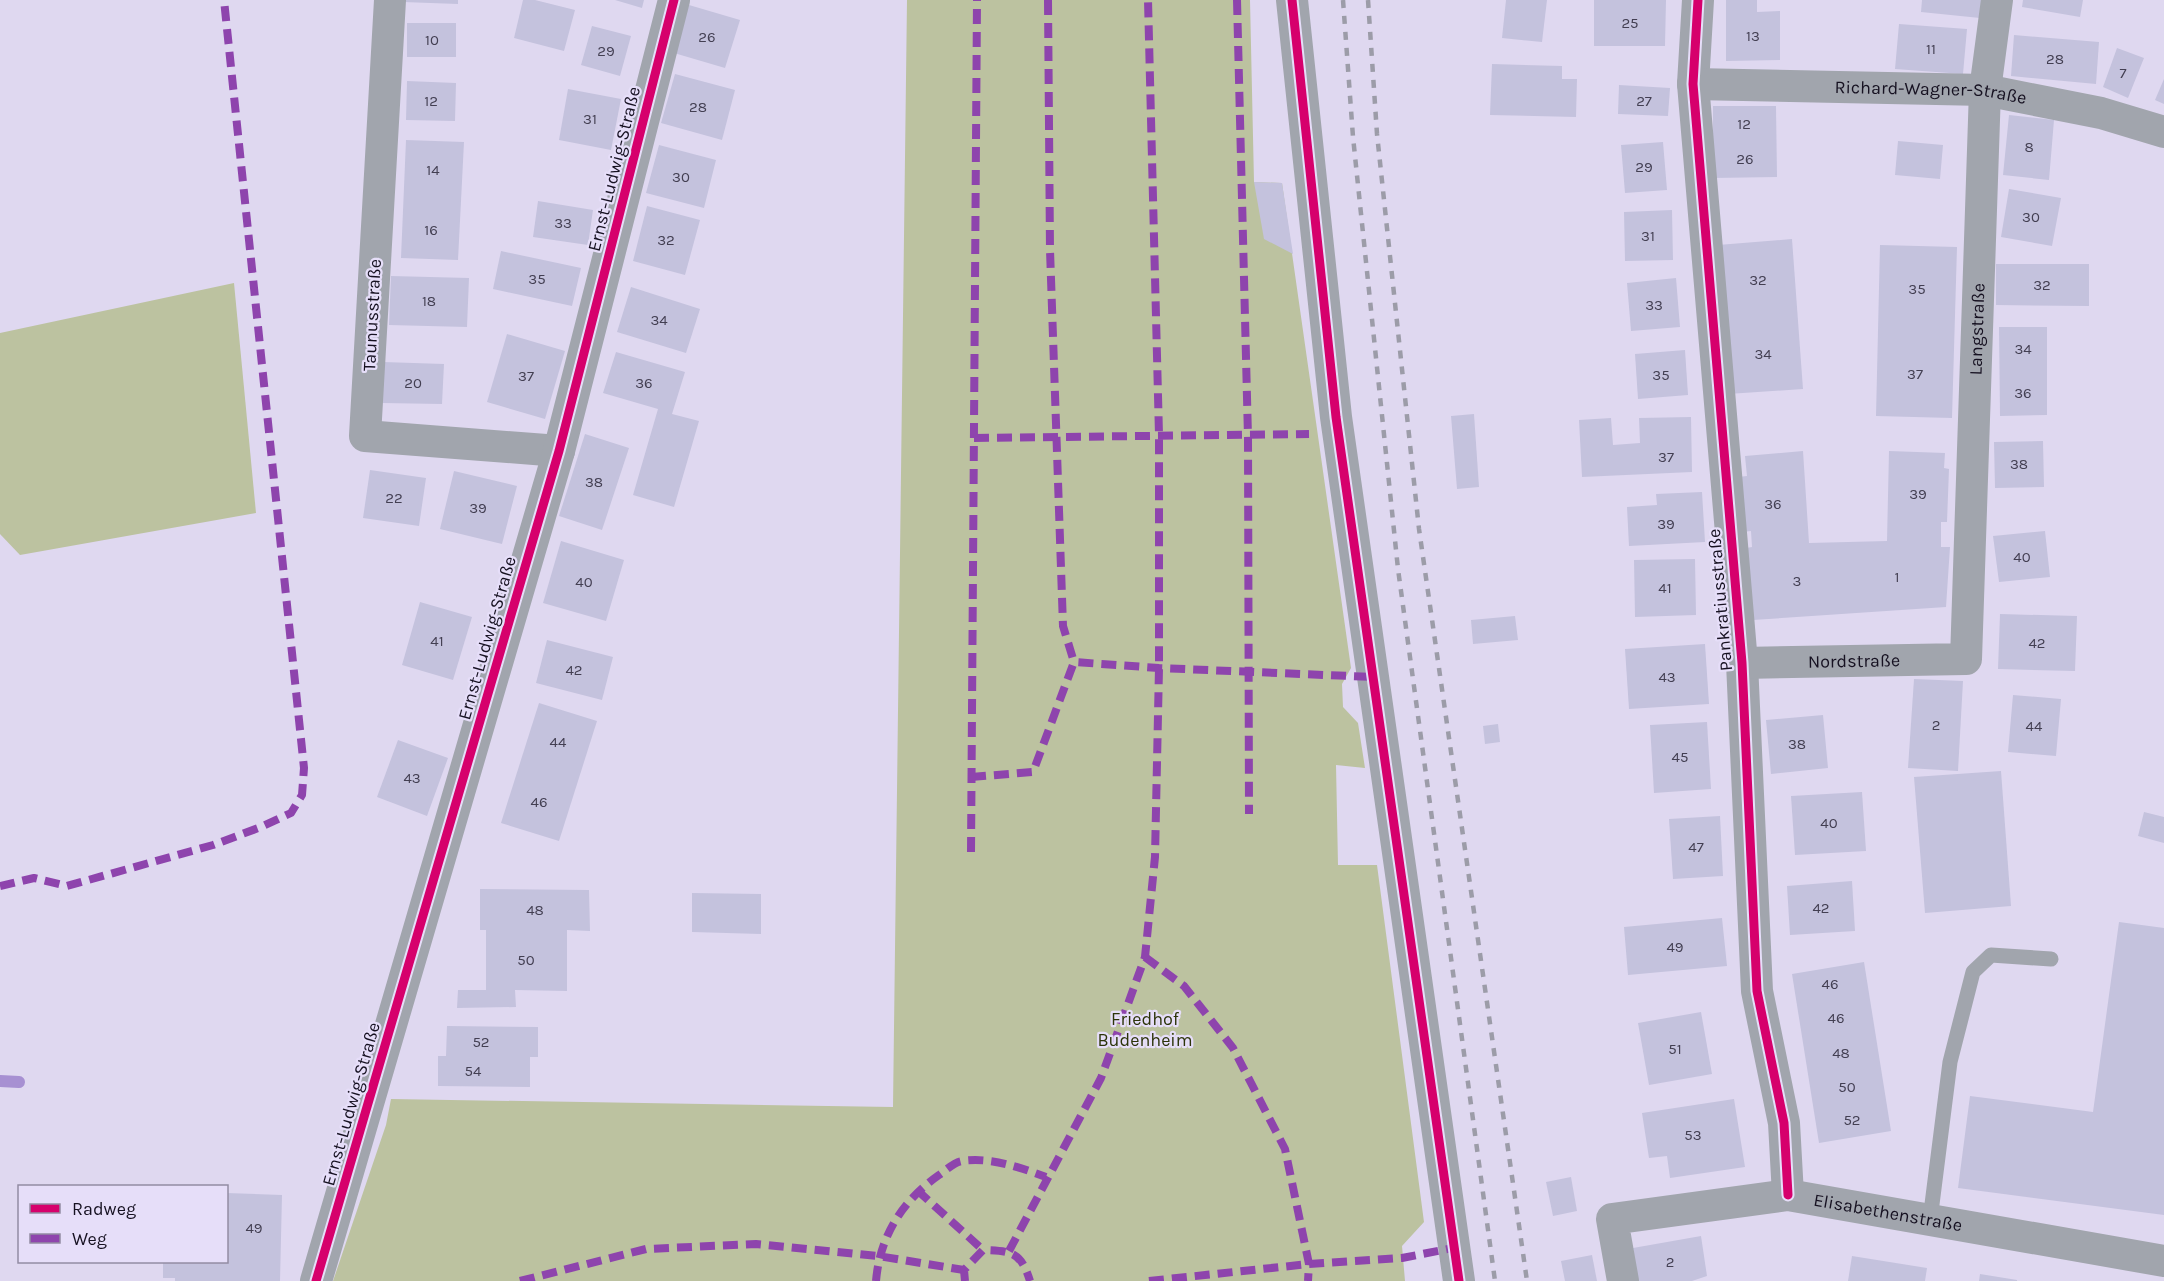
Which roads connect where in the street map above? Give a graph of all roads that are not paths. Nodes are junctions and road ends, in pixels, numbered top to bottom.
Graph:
1 (390, 0) edge
2 (674, 0) edge
3 (1292, 0) edge
4 (1698, 0) edge
5 (1997, 0) edge
6 (1693, 84) junction
7 (1985, 90) junction
8 (2164, 132) edge
9 (559, 451) junction
10 (1966, 659) joint
11 (1742, 663) junction
12 (2051, 959) dead end
13 (1788, 1195) junction
14 (1930, 1220) junction
15 (2164, 1261) edge
16 (316, 1281) edge
17 (1460, 1281) edge
18 (1623, 1281) edge

1 - 9 street, Taunusstraße
2 - 9 street, Ernst-Ludwig-Straße
3 - 17 street
4 - 6 street, Pankratiusstraße
5 - 7 street, Langstraße
6 - 7 street, Richard-Wagner-Straße
6 - 11 street, Pankratiusstraße
7 - 8 street, Richard-Wagner-Straße
7 - 10 street, Langstraße
9 - 16 street, Ernst-Ludwig-Straße
10 - 11 street, Nordstraße
11 - 13 street, Pankratiusstraße
12 - 14 lane
13 - 14 street, Elisabethenstraße
13 - 18 street, Elisabethenstraße
14 - 15 street, Elisabethenstraße

